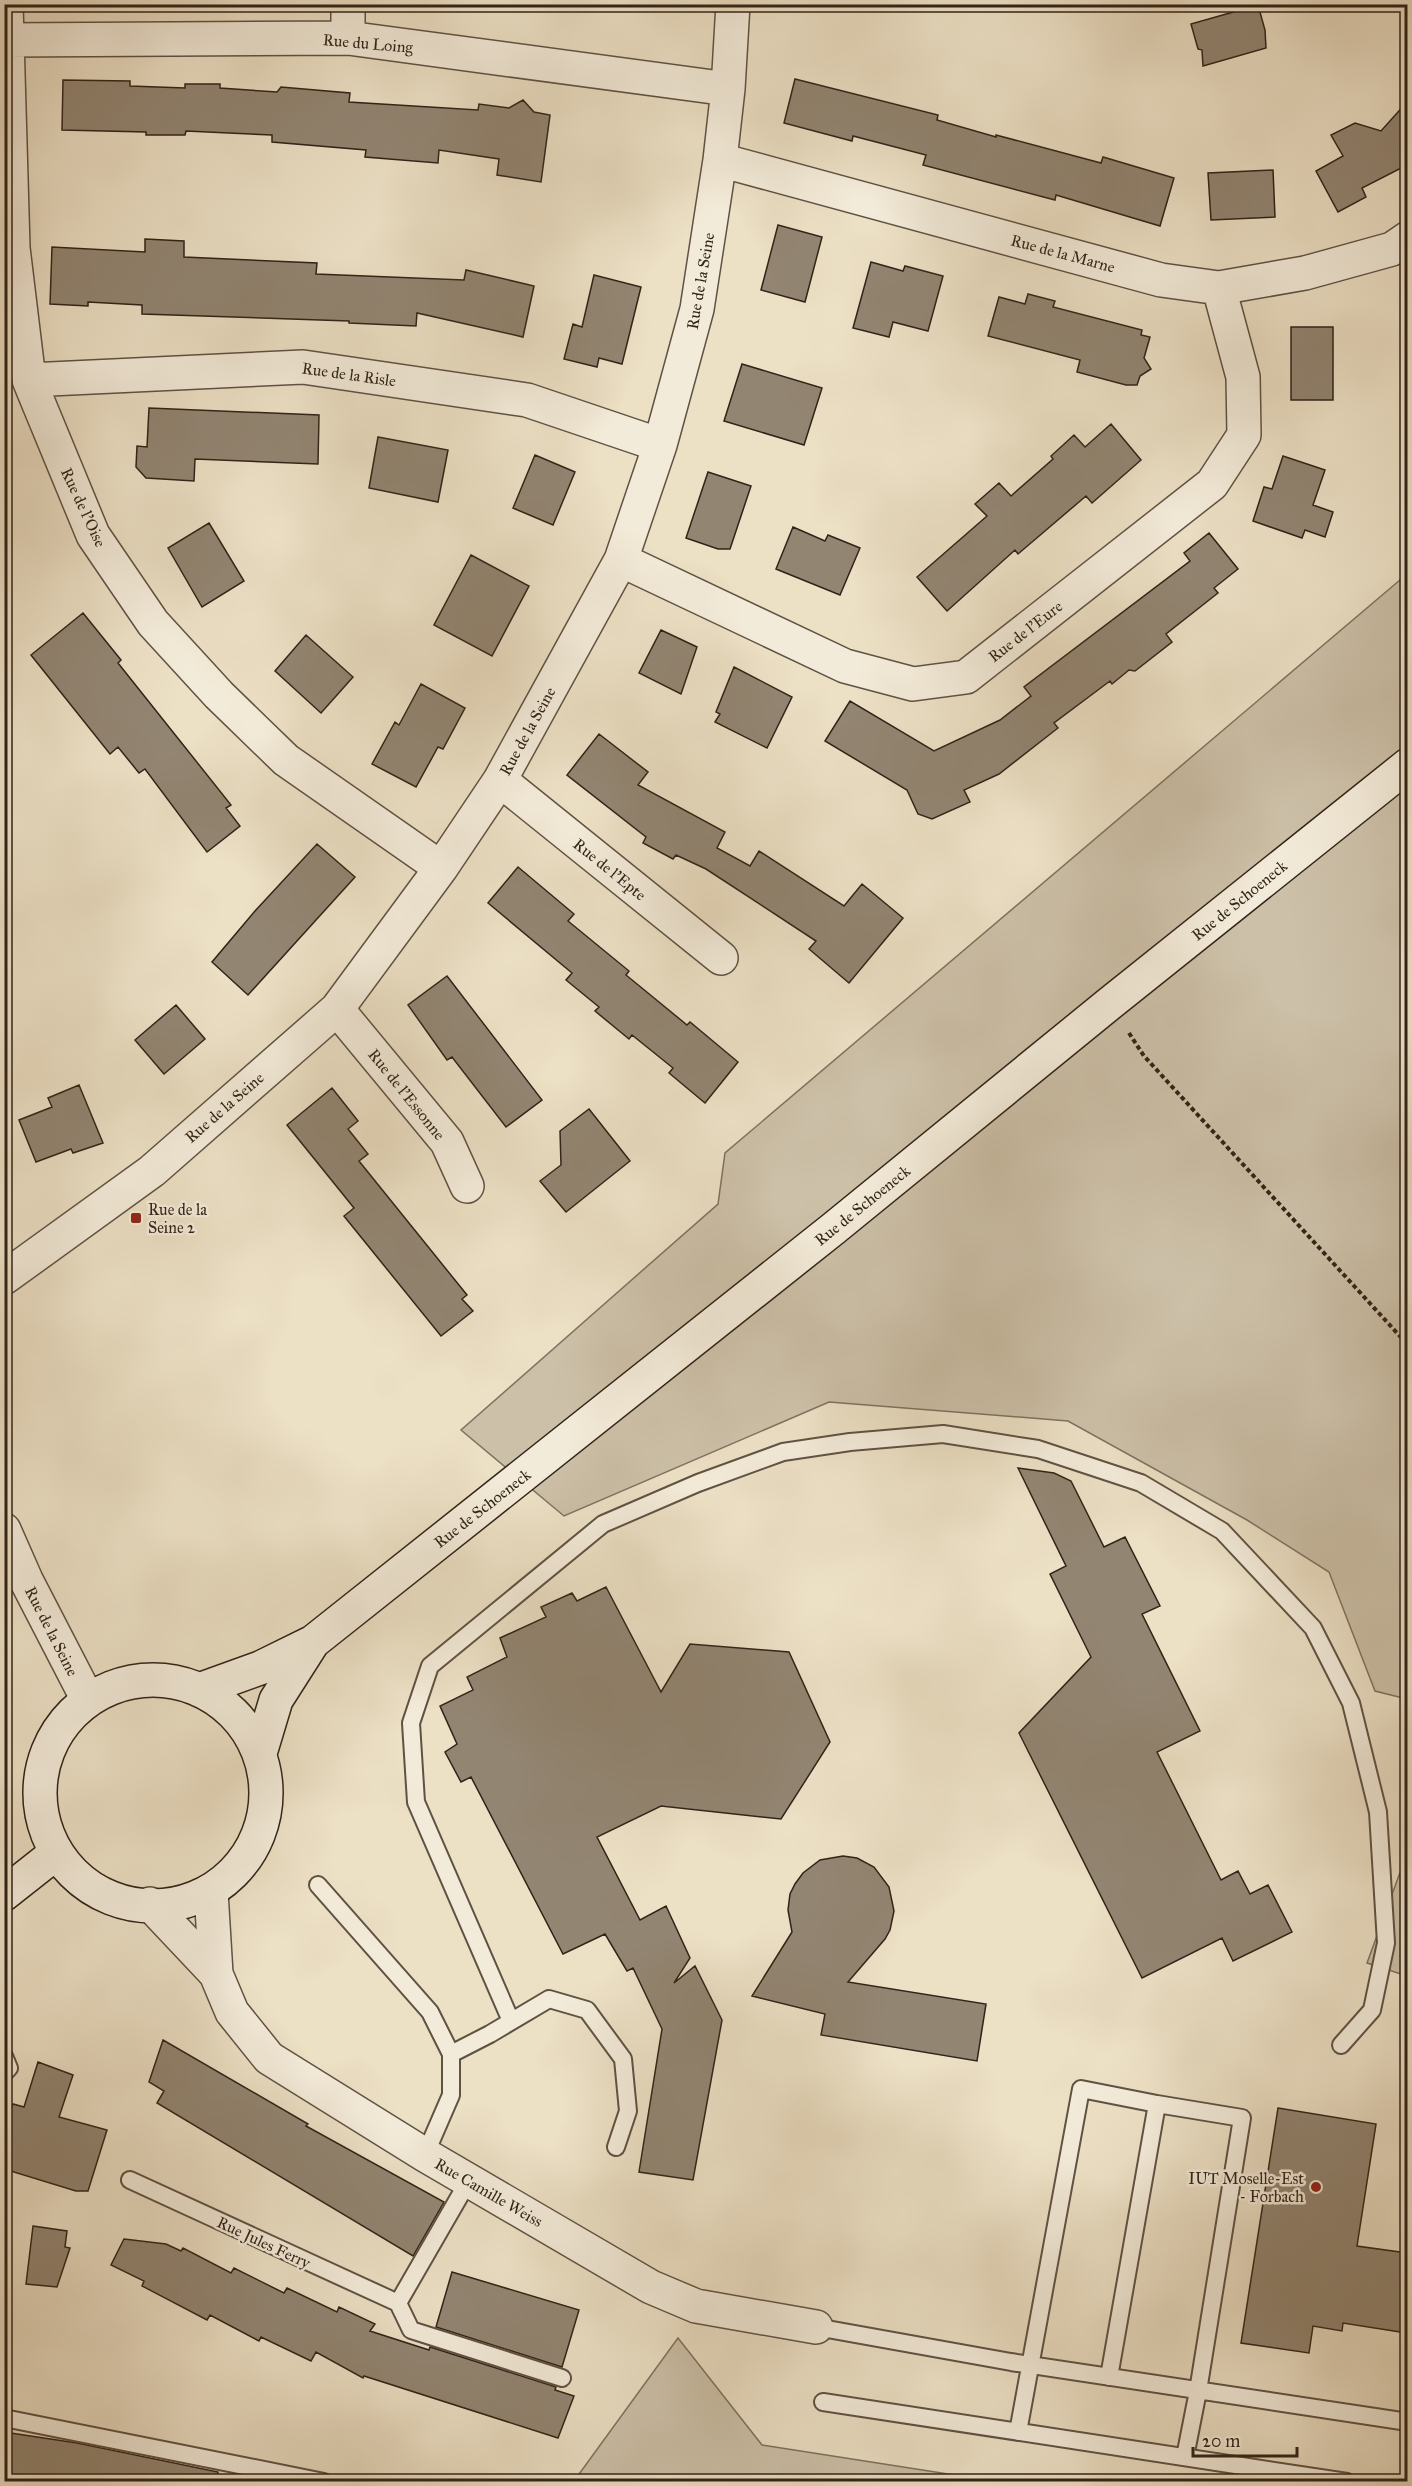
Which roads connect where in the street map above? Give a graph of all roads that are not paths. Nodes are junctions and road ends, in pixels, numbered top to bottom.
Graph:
1 (6, 4) edge
2 (348, 4) edge
3 (733, 4) edge
4 (348, 38) junction
5 (5, 40) edge
6 (728, 89) junction
7 (720, 160) junction
8 (1407, 238) edge
9 (1219, 288) junction
10 (29, 380) junction
11 (660, 446) junction
12 (621, 560) junction
13 (1407, 765) edge
14 (500, 780) junction
15 (441, 868) junction
16 (721, 958) dead end
17 (336, 1009) junction
18 (467, 1186) dead end
19 (4, 1278) edge
20 (4, 1530) edge
21 (313, 1642) junction
22 (199, 1690) junction
23 (87, 1698) junction
24 (261, 1750) junction
25 (56, 1853) junction
26 (318, 1885) dead end
27 (211, 1892) junction
28 (4, 1893) edge
29 (150, 1904) junction
30 (216, 1974) junction
31 (512, 2021) junction
32 (1341, 2045) dead end
33 (451, 2054) junction
34 (4, 2056) edge
35 (4, 2073) edge
36 (1157, 2104) junction
37 (616, 2147) dead end
38 (425, 2155) junction
39 (130, 2180) dead end
40 (469, 2180) junction
41 (398, 2303) junction
42 (816, 2327) joint
43 (1030, 2365) junction
44 (1109, 2377) junction
45 (561, 2378) dead end
46 (1198, 2391) junction
47 (823, 2402) dead end
48 (4, 2418) edge
49 (1407, 2422) edge
50 (1018, 2432) junction
51 (1185, 2457) junction
52 (324, 2481) edge
53 (1347, 2481) edge

1 - 5 street, Rue de l'Oise
2 - 4 street
3 - 6 street, Rue de la Seine
4 - 5 street, Rue du Loing
4 - 6 street, Rue du Loing
5 - 10 street, Rue de l'Oise
6 - 7 street, Rue de la Seine
7 - 9 street, Rue de la Marne
7 - 11 street, Rue de la Seine
8 - 9 street, Rue de la Marne
9 - 12 street, Rue de l'Eure
10 - 11 street, Rue de la Risle
10 - 15 street, Rue de l'Oise
11 - 12 street, Rue de la Seine
12 - 14 street, Rue de la Seine
13 - 21 street, Rue de Schoeneck
14 - 15 street, Rue de la Seine
14 - 16 street, Rue de l'Epte
15 - 17 street, Rue de la Seine
17 - 18 street, Rue de l'Essonne
17 - 19 street, Rue de la Seine
20 - 23 street, Rue de la Seine
21 - 22 street, Rue de Schoeneck
21 - 24 street, Rue de Schoeneck
22 - 23 street
22 - 24 street
23 - 25 street
24 - 27 street
25 - 28 street
25 - 29 street
26 - 33 lane
27 - 29 street
27 - 30 street, Rue Camille Weiss
29 - 30 street, Rue Camille Weiss
30 - 38 street, Rue Camille Weiss
31 - 32 lane
31 - 33 lane
31 - 37 lane
33 - 38 lane
34 - 35 lane
36 - 43 lane
36 - 44 lane
36 - 46 lane
38 - 40 street, Rue Camille Weiss
39 - 41 lane, Rue Jules Ferry
40 - 41 lane
40 - 42 street, Rue Camille Weiss
41 - 45 lane
42 - 43 lane
43 - 44 lane
43 - 50 lane
44 - 46 lane
46 - 49 lane
46 - 51 lane
47 - 50 lane
48 - 52 lane
50 - 51 lane
51 - 53 lane

